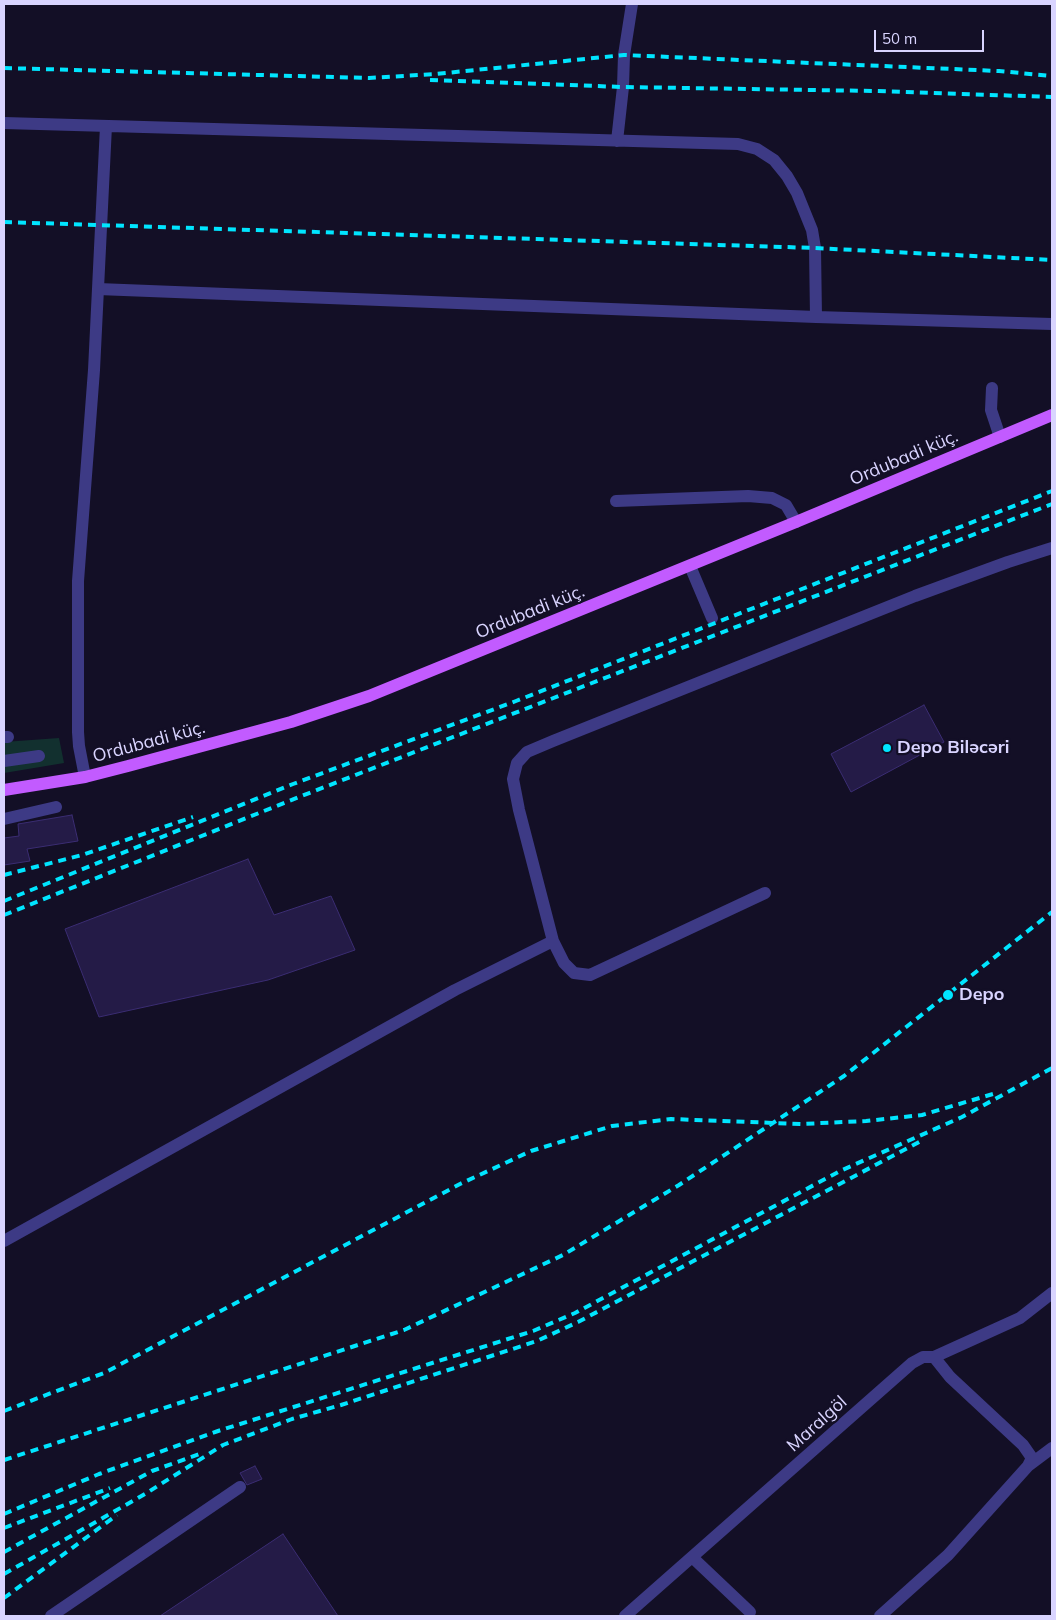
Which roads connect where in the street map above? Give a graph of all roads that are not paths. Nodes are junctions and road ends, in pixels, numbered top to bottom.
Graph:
1 (632, 4) edge
2 (4, 123) edge
3 (106, 126) junction
4 (616, 141) junction
5 (98, 290) junction
6 (816, 317) junction
7 (1052, 324) edge
8 (992, 388) dead end
9 (1052, 415) edge
10 (1000, 437) junction
11 (616, 501) dead end
12 (796, 522) junction
13 (1052, 548) edge
14 (690, 566) junction
15 (712, 618) dead end
16 (39, 756) dead end
17 (4, 760) edge
18 (85, 777) junction
19 (4, 790) edge
20 (56, 807) dead end
21 (4, 819) edge
22 (765, 893) dead end
23 (553, 941) junction
24 (4, 1240) edge
25 (1052, 1293) edge
26 (934, 1357) junction
27 (1052, 1448) edge
28 (1028, 1466) junction
29 (240, 1487) dead end
30 (693, 1558) junction
31 (750, 1612) dead end
32 (51, 1616) edge
33 (625, 1616) edge
34 (880, 1616) edge

1 - 4 street
2 - 3 street
3 - 4 street
3 - 5 street
4 - 6 street
5 - 6 street
5 - 18 street
6 - 7 street
8 - 10 street
9 - 10 main road, Ordubadi küç.
10 - 12 main road, Ordubadi küç.
11 - 12 street
12 - 14 main road, Ordubadi küç.
13 - 23 street
14 - 15 street
14 - 18 main road, Ordubadi küç.
16 - 17 street
18 - 19 main road, Ordubadi küç.
20 - 21 street
22 - 23 street
23 - 24 street
25 - 26 street, Maralgöl
26 - 28 street
26 - 30 street, Maralgöl
27 - 28 street
28 - 34 street
29 - 32 street
30 - 31 street
30 - 33 street, Maralgöl

